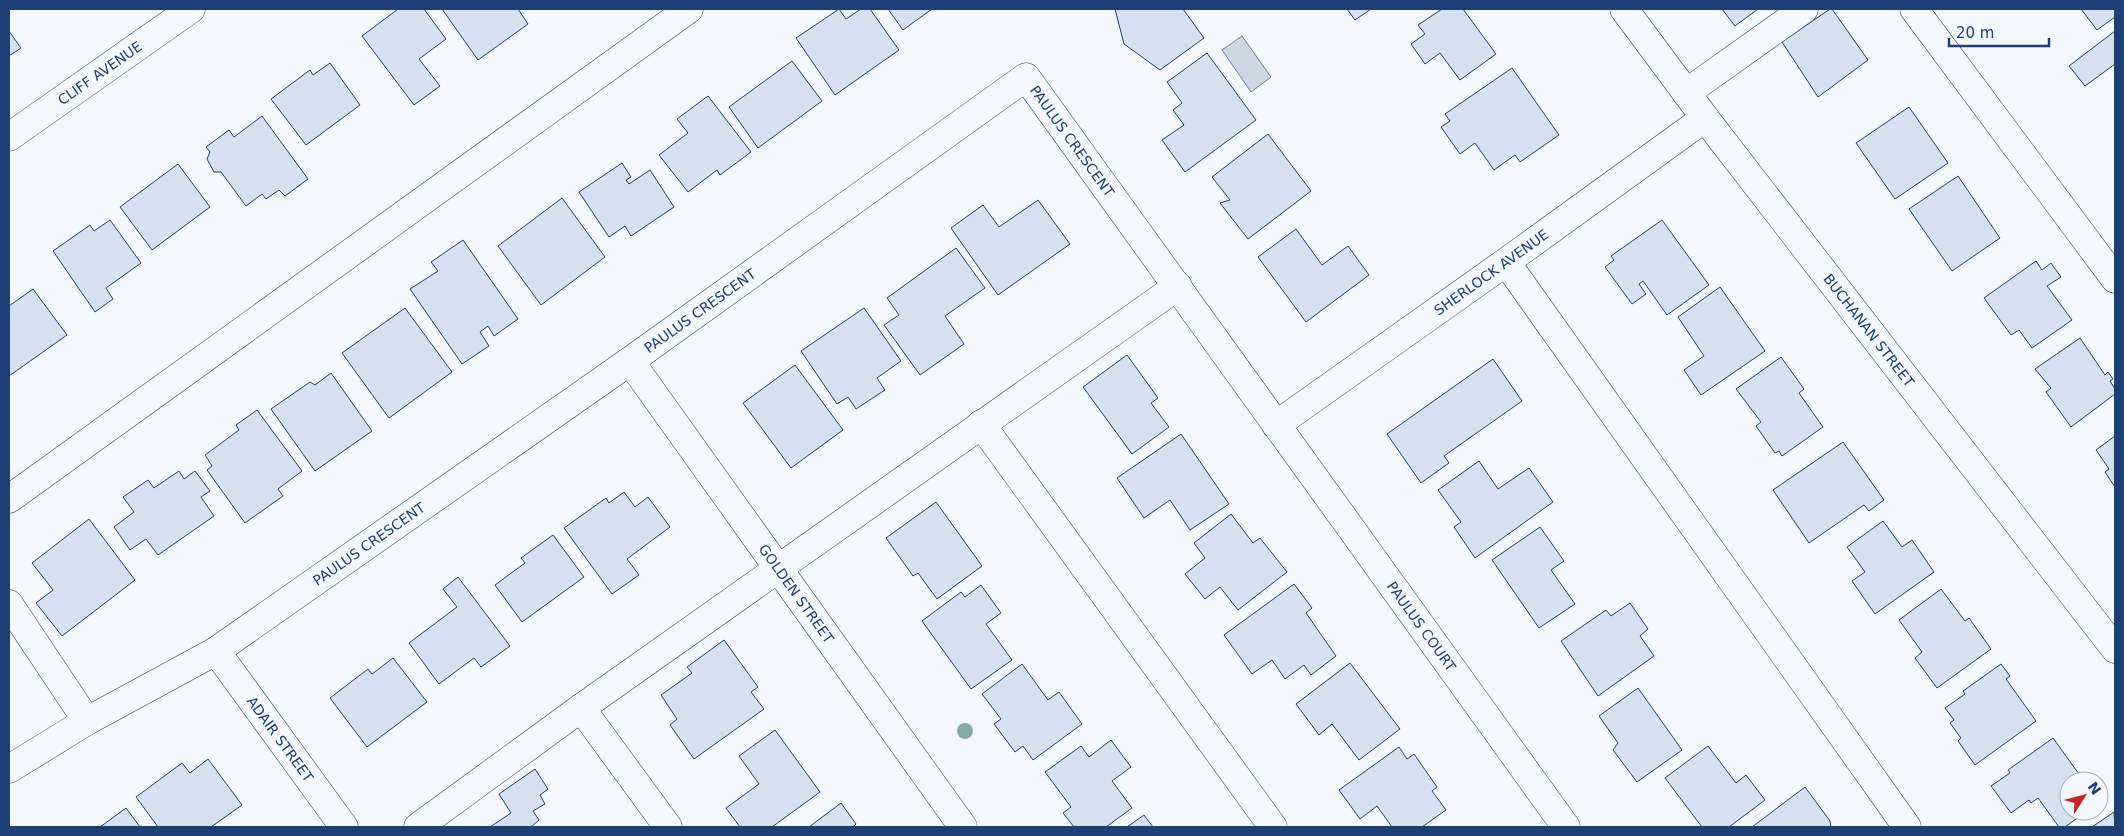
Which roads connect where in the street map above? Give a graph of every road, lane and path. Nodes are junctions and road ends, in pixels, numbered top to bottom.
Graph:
1 (191, 9) edge
2 (689, 9) edge
3 (1624, 9) edge
4 (1804, 9) edge
5 (1914, 9) edge
6 (1686, 93) junction
7 (1705, 118) junction
8 (9, 137) edge
9 (1506, 262) junction
10 (2115, 279) edge
11 (1178, 286) junction
12 (630, 361) junction
13 (981, 424) junction
14 (1276, 425) junction
15 (9, 499) edge
16 (778, 569) junction
17 (9, 604) edge
18 (2115, 649) edge
19 (216, 651) junction
20 (581, 708) junction
21 (87, 721) junction
22 (9, 768) edge
23 (343, 827) edge
24 (418, 827) edge
25 (668, 827) edge
26 (963, 827) edge
27 (1273, 827) edge
28 (1566, 827) edge
29 (1907, 827) edge

1 - 8 street, CLIFF AVENUE
2 - 15 street
3 - 6 street, BUCHANAN STREET
4 - 6 street
5 - 10 street
6 - 7 street, BUCHANAN STREET
7 - 9 street, SHERLOCK AVENUE
7 - 18 street, BUCHANAN STREET
9 - 14 street, SHERLOCK AVENUE
9 - 29 street
11 - 12 street, PAULUS CRESCENT
11 - 13 street
11 - 14 street, PAULUS CRESCENT
12 - 16 street, GOLDEN STREET
12 - 19 street, PAULUS CRESCENT
13 - 16 street
13 - 27 street
14 - 28 street, PAULUS COURT
16 - 20 street
16 - 26 street, GOLDEN STREET
17 - 21 street
19 - 21 street, PAULUS CRESCENT
19 - 23 street, ADAIR STREET
20 - 24 street
20 - 25 street
21 - 22 street, PAULUS CRESCENT

